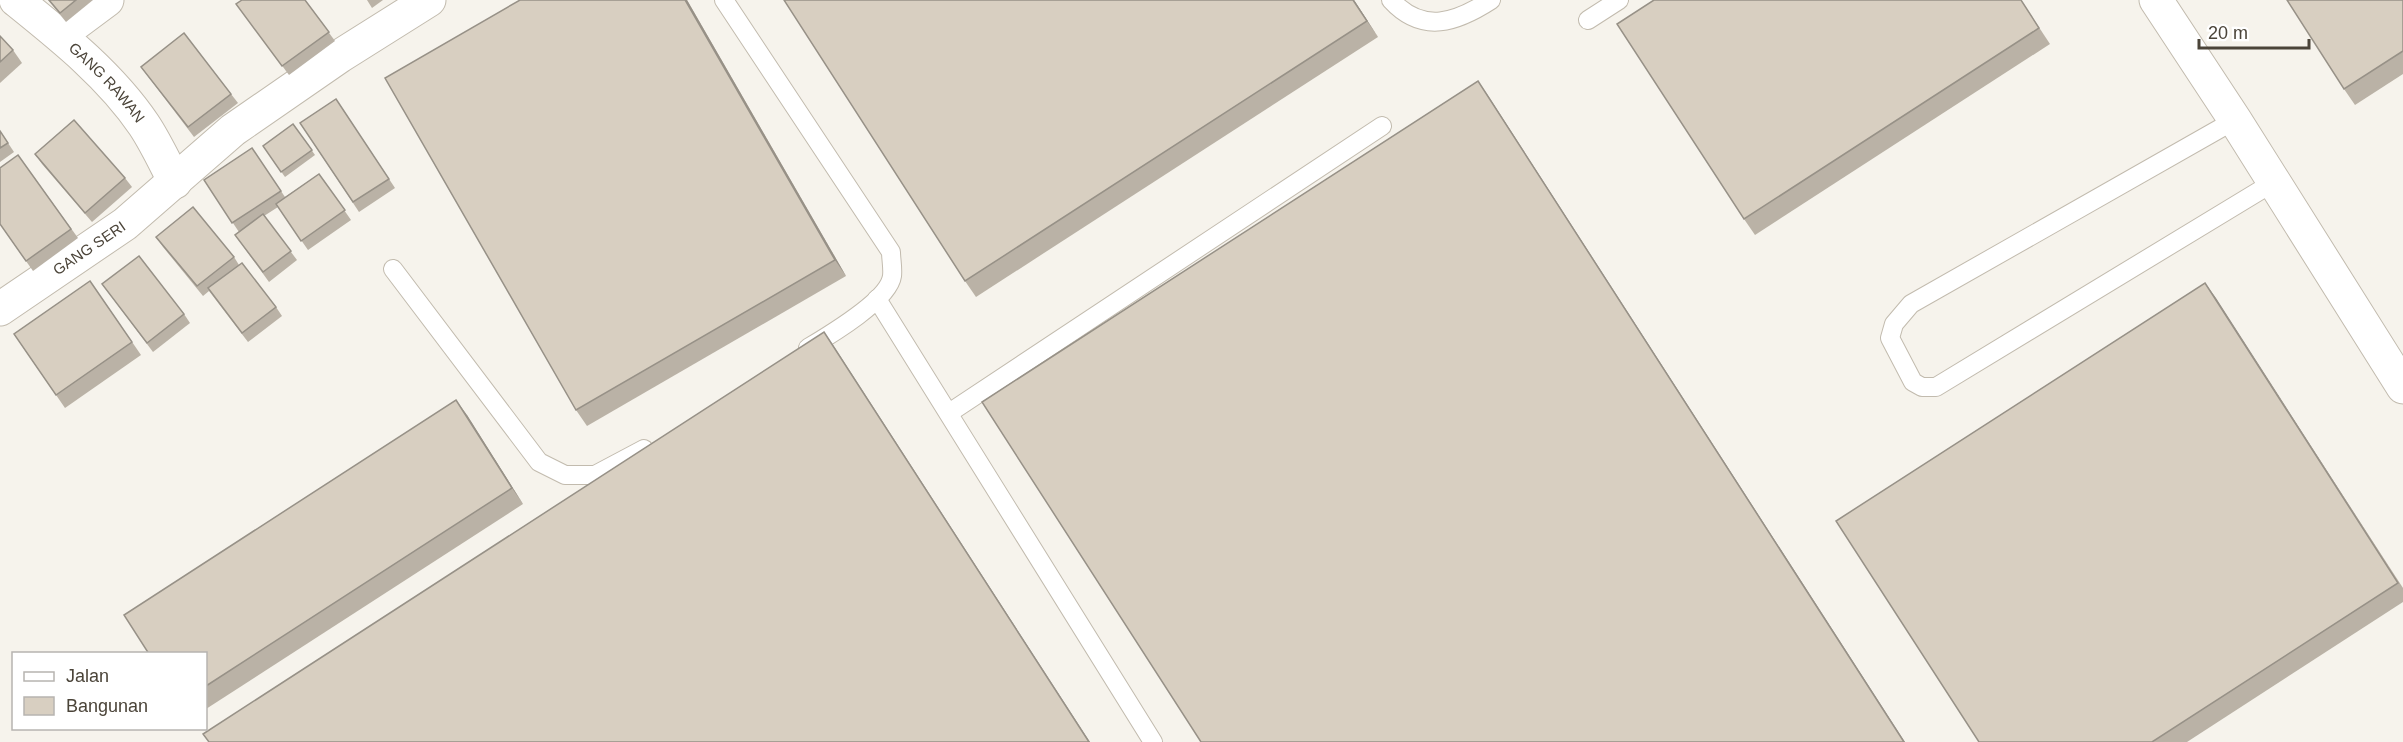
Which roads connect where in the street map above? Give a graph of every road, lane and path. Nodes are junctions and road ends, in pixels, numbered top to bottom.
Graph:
1 (16, 0) edge
2 (107, 0) edge
3 (429, 0) edge
4 (724, 0) edge
5 (1391, 0) edge
6 (1491, 0) edge
7 (1619, 0) edge
8 (2156, 0) edge
9 (1588, 20) dead end
10 (60, 35) junction
11 (2235, 120) junction
12 (1382, 126) dead end
13 (175, 182) junction
14 (2274, 182) junction
15 (393, 269) dead end
16 (877, 299) junction
17 (0, 309) edge
18 (794, 357) edge
19 (2403, 387) edge
20 (950, 413) junction
21 (654, 443) edge
22 (1153, 742) edge

1 - 10 street, GANG RAWAN
2 - 10 street
3 - 13 street, GANG SERI
4 - 16 lane
5 - 6 lane
7 - 9 lane
8 - 11 street
10 - 13 street, GANG RAWAN
11 - 14 street
11 - 14 lane
12 - 20 lane
13 - 17 street, GANG SERI
14 - 19 street
15 - 21 lane
16 - 18 lane
16 - 20 lane
20 - 22 lane

